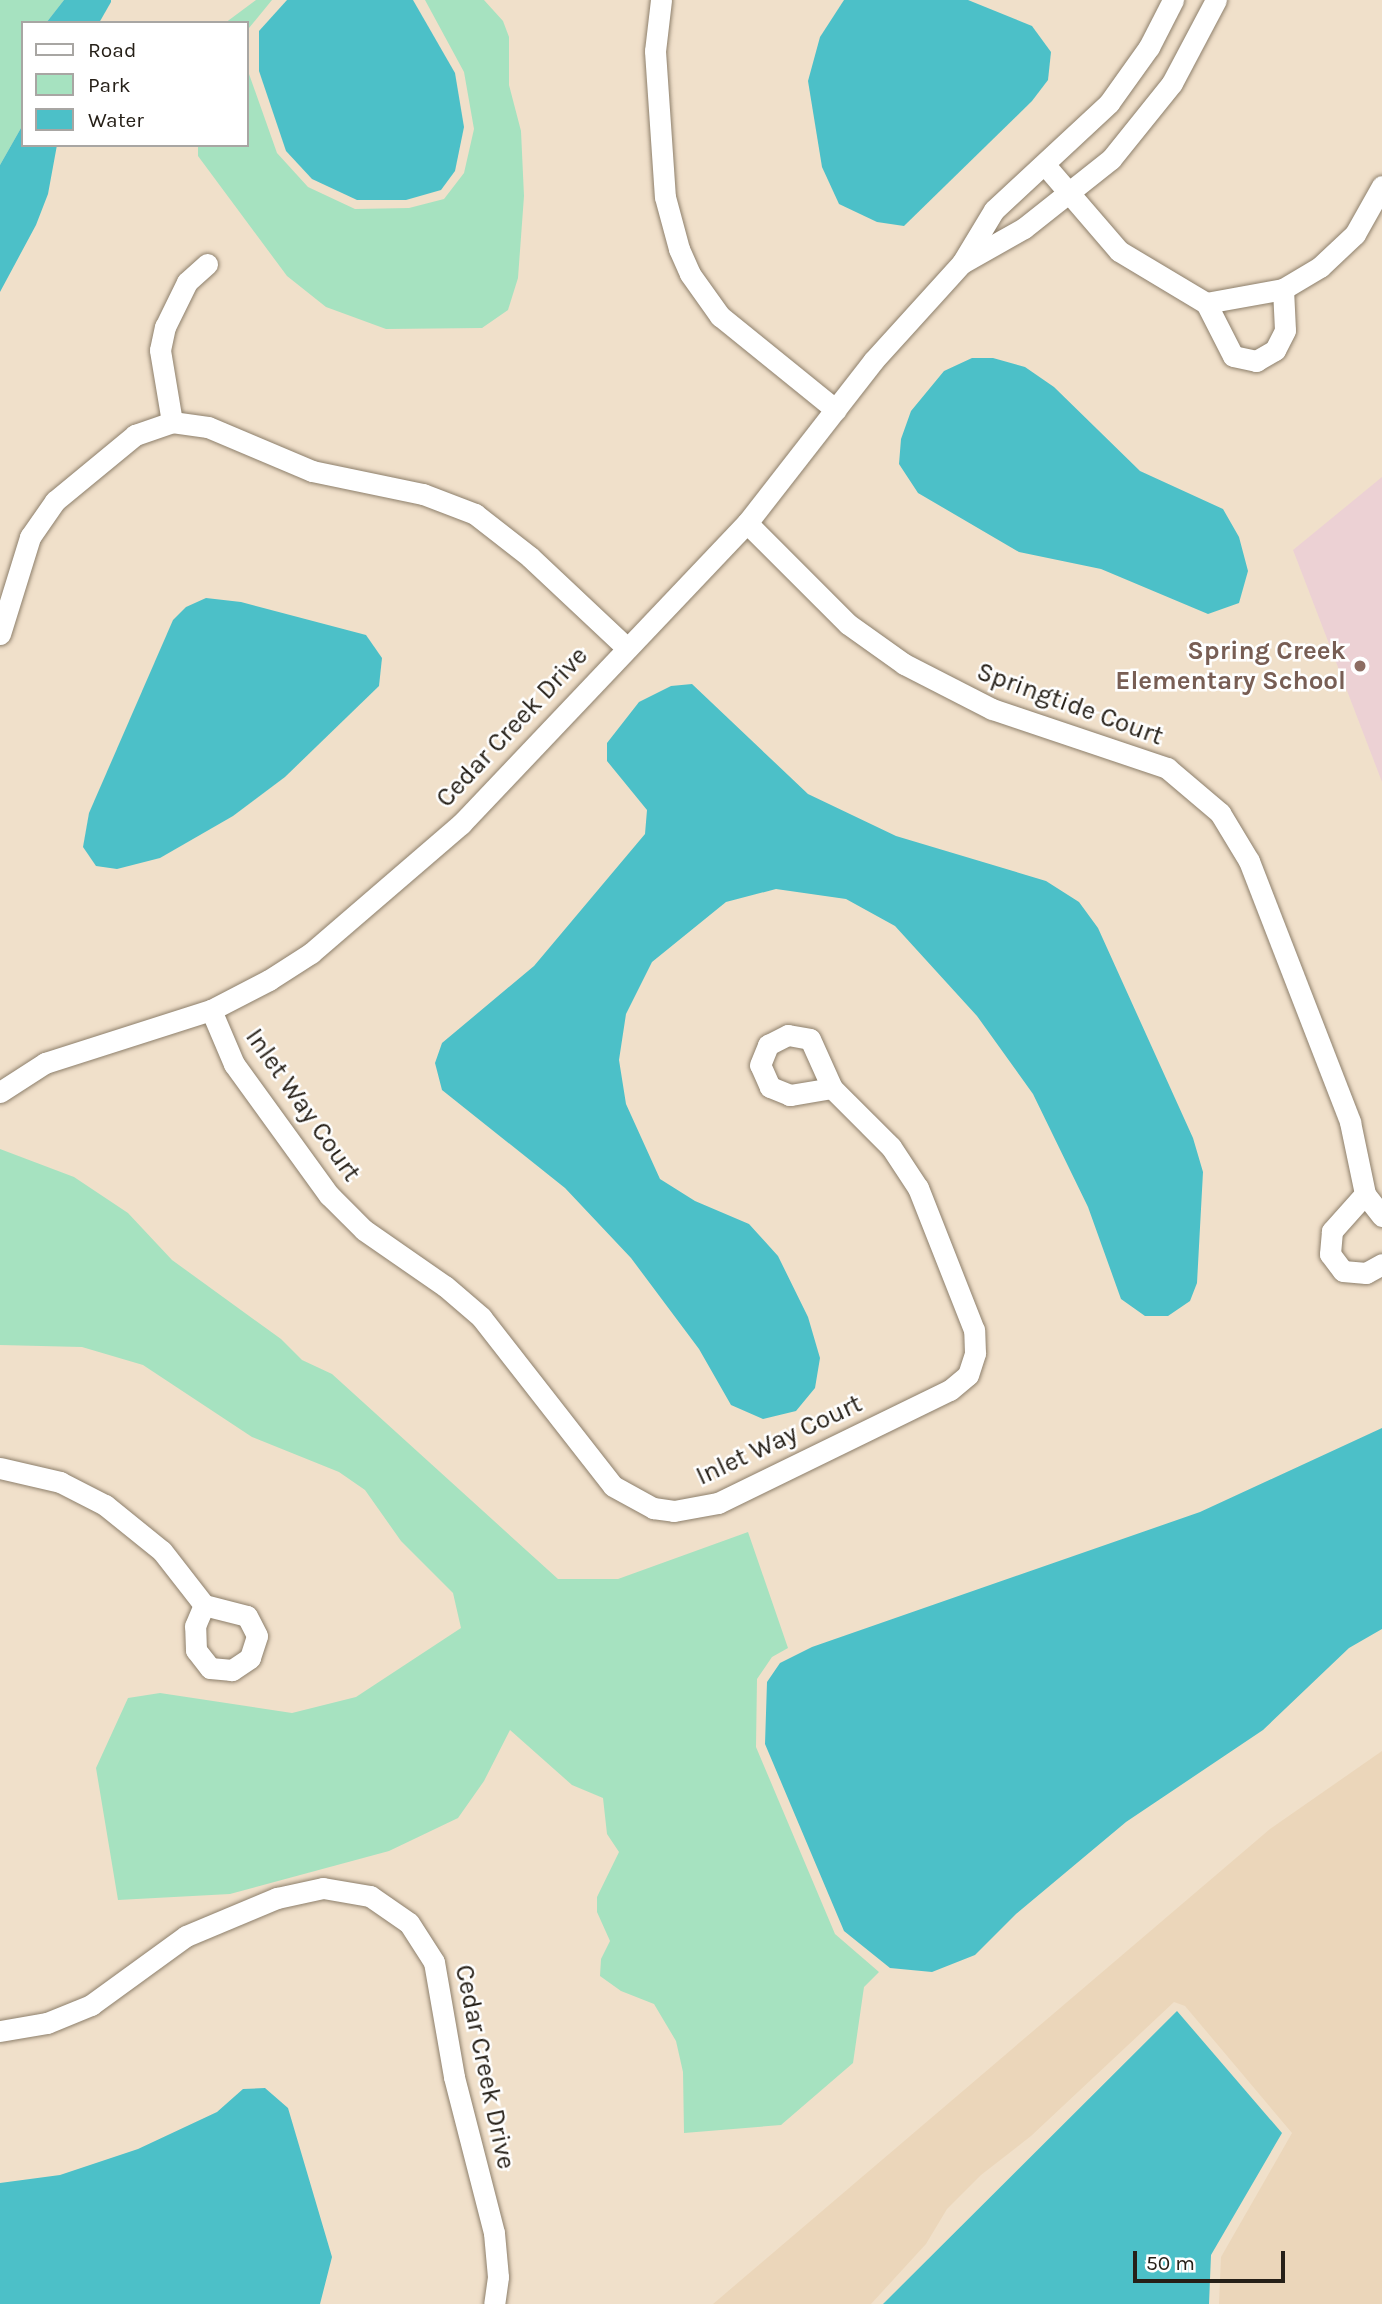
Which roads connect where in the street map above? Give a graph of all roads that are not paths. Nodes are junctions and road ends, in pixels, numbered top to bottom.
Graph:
1 (661, 0) edge
2 (1173, 0) edge
3 (1216, 0) edge
4 (1045, 165) junction
5 (1382, 186) edge
6 (1068, 195) junction
7 (961, 263) junction
8 (207, 264) dead end
9 (1283, 289) junction
10 (1206, 303) junction
11 (836, 410) junction
12 (172, 422) junction
13 (747, 523) junction
14 (0, 634) edge
15 (626, 647) junction
16 (211, 1010) junction
17 (832, 1088) dead end
18 (0, 1092) edge
19 (1365, 1195) junction
20 (1382, 1216) edge
21 (1382, 1264) edge
22 (0, 1468) edge
23 (204, 1605) dead end
24 (0, 2031) edge
25 (494, 2304) edge

1 - 11 street
2 - 4 street, Cedar Creek Drive
3 - 6 street, Cedar Creek Drive
4 - 6 street
4 - 7 street, Cedar Creek Drive
5 - 9 street
6 - 7 street, Cedar Creek Drive
6 - 10 street
7 - 11 street, Cedar Creek Drive
8 - 12 street
9 - 10 street
9 - 10 street
11 - 13 street, Cedar Creek Drive
12 - 14 street
12 - 15 street
13 - 15 street, Cedar Creek Drive
13 - 19 street, Springtide Court
15 - 16 street, Cedar Creek Drive
16 - 17 street, Inlet Way Court
16 - 18 street, Cedar Creek Drive
19 - 20 street, Springtide Court
19 - 21 street
22 - 23 street
24 - 25 street, Cedar Creek Drive

